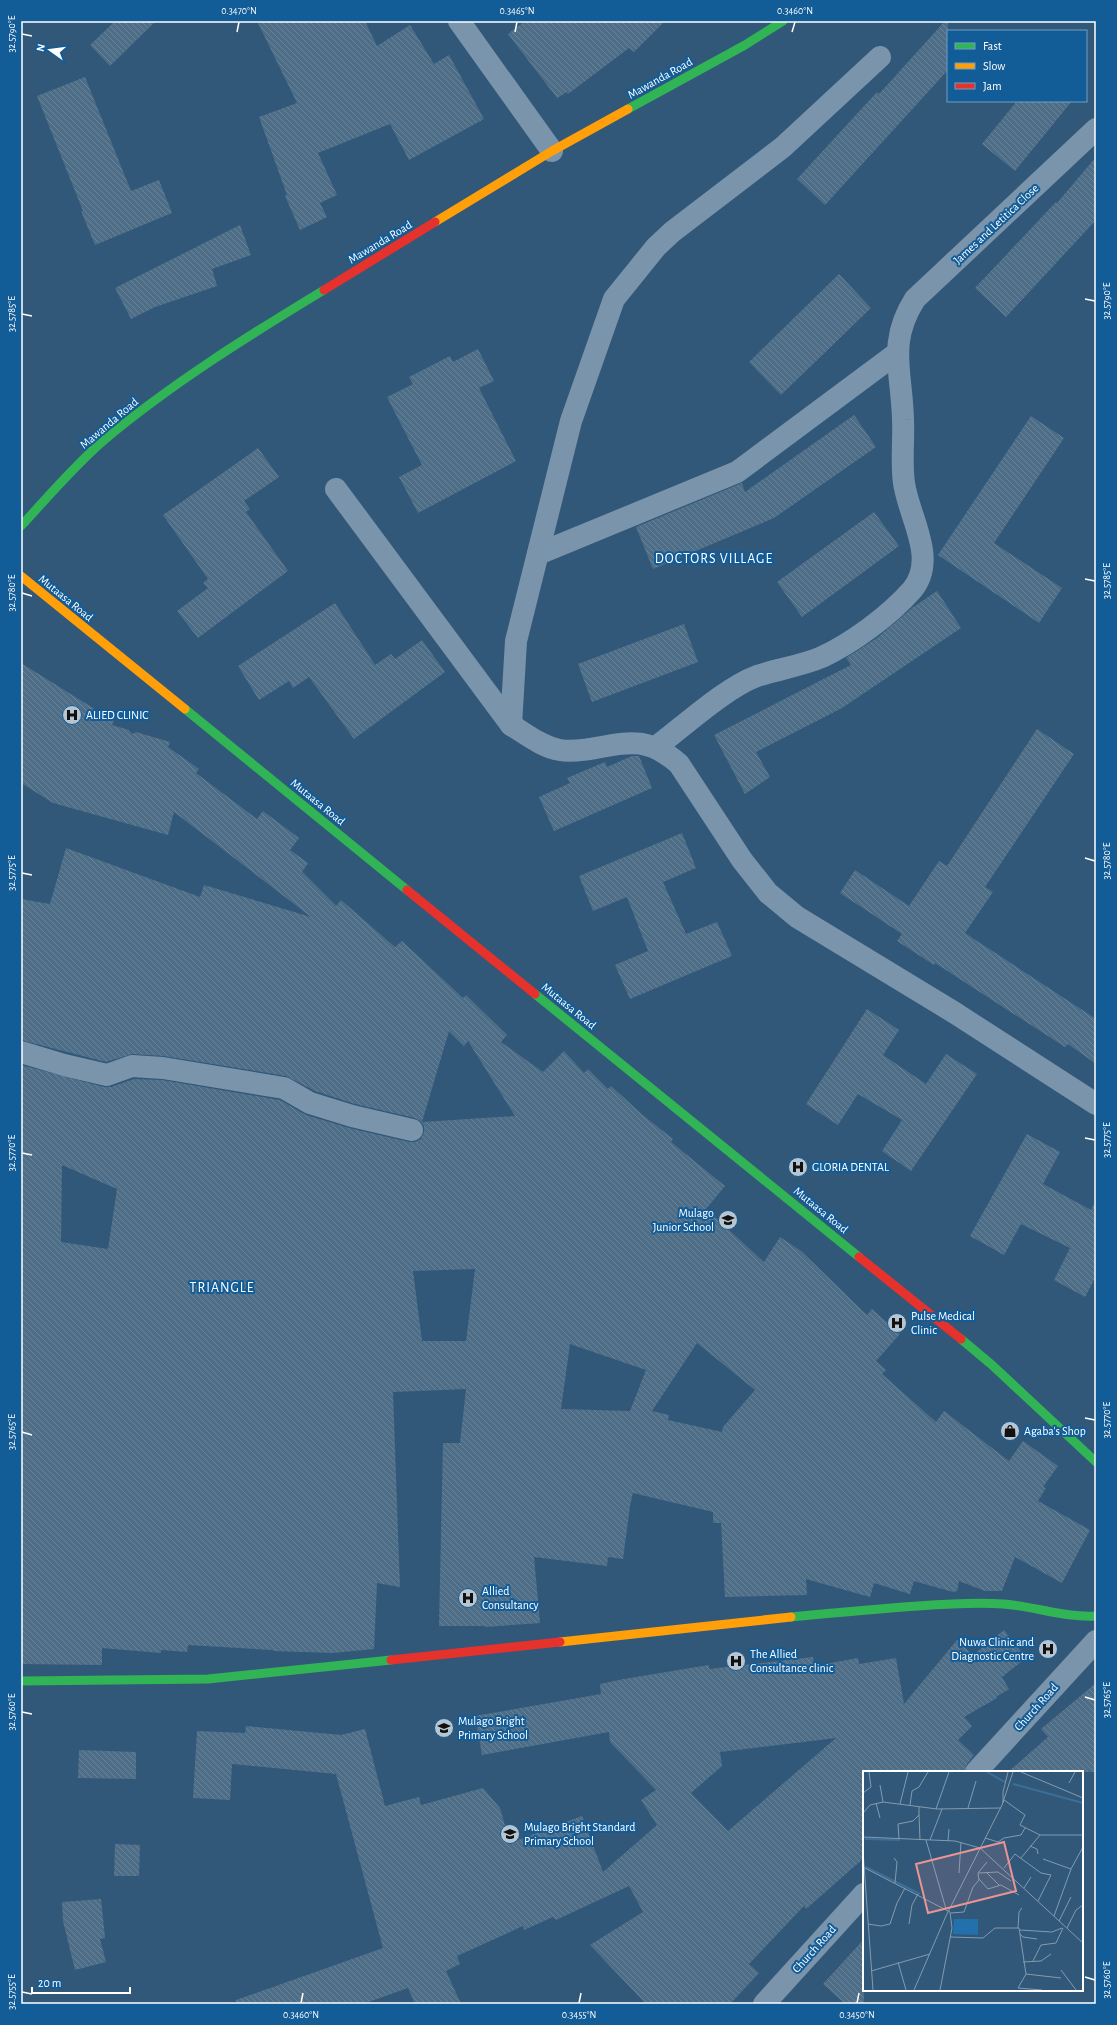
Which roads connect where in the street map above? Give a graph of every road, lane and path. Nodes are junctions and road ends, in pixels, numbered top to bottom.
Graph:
1 (459, 21) edge
2 (783, 21) edge
3 (880, 57) dead end
4 (1096, 129) edge
5 (552, 151) junction
6 (897, 353) junction
7 (336, 488) dead end
8 (21, 526) edge
9 (538, 554) junction
10 (21, 576) edge
11 (511, 725) junction
12 (656, 747) junction
13 (21, 1052) edge
14 (1096, 1104) edge
15 (412, 1130) dead end
16 (1096, 1462) edge
17 (1096, 1616) edge
18 (1096, 1641) edge
19 (21, 1681) edge
20 (977, 1771) edge
21 (863, 1895) edge
22 (764, 2004) edge

1 - 5 street
2 - 5 street, Mawanda Road
3 - 9 street
4 - 6 street, James and Letitica Close
5 - 8 street, Mawanda Road
6 - 9 street
6 - 12 street, James and Letitica Close
7 - 11 street
9 - 11 street
10 - 16 street, Mutaasa Road
11 - 12 street
12 - 14 street
13 - 15 street
17 - 19 street
18 - 20 street, Church Road
21 - 22 street, Church Road

